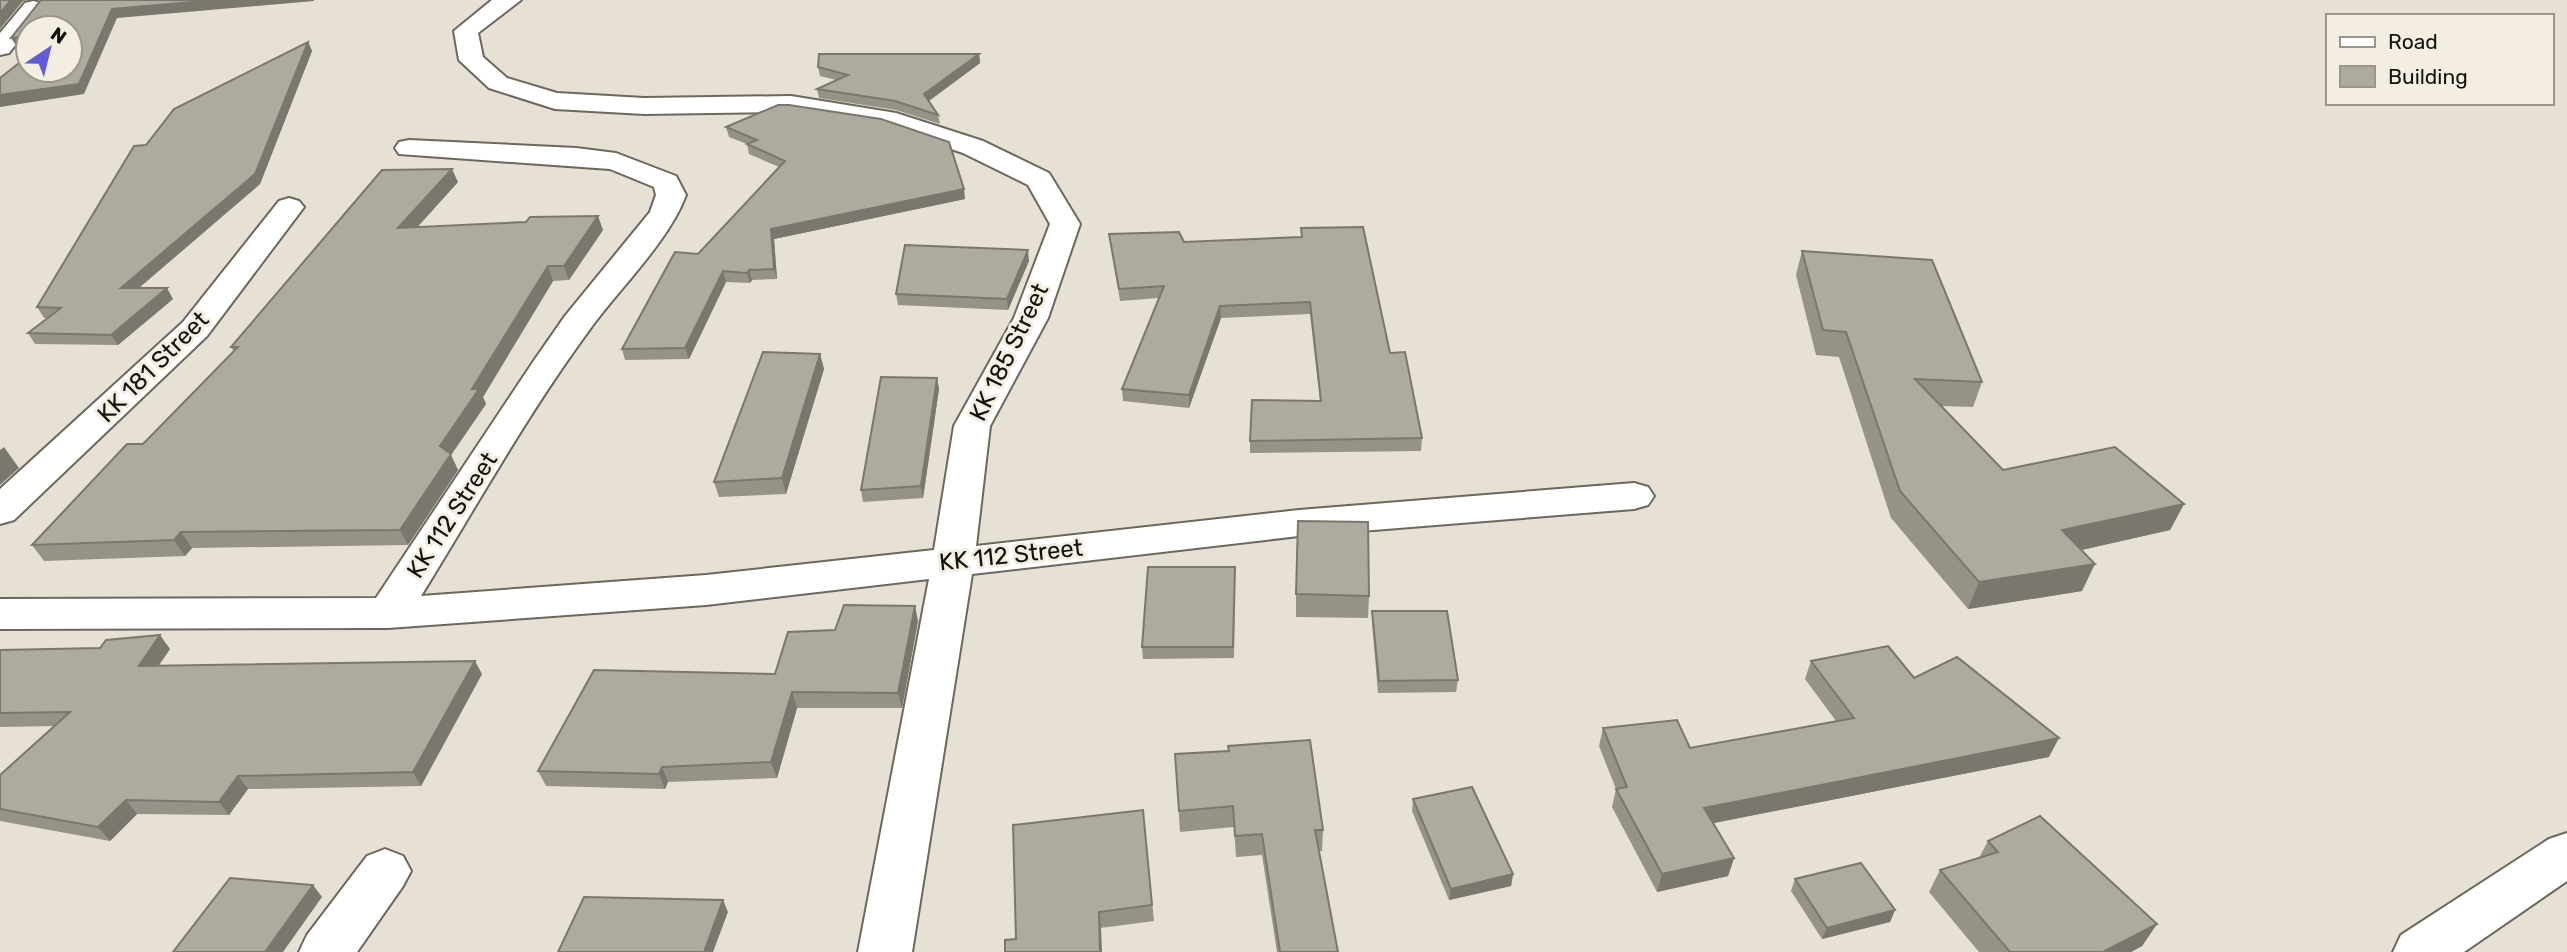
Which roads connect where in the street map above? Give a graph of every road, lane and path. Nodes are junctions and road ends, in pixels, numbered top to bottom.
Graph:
1 (510, 0) edge
2 (33, 8) edge
3 (0, 48) edge
4 (409, 148) dead end
5 (289, 207) dead end
6 (1634, 496) dead end
7 (0, 511) edge
8 (953, 562) junction
9 (388, 613) junction
10 (0, 614) edge
11 (2567, 854) edge
12 (385, 871) dead end
13 (326, 952) edge
14 (885, 952) edge
15 (2420, 952) edge

1 - 8 street, KK 185 Street
2 - 3 street
4 - 9 street, KK 112 Street
5 - 7 street, KK 181 Street
6 - 8 street, KK 112 Street
8 - 9 street, KK 112 Street
8 - 14 street, KK 185 Street
9 - 10 street, KK 112 Street
11 - 15 street
12 - 13 street

